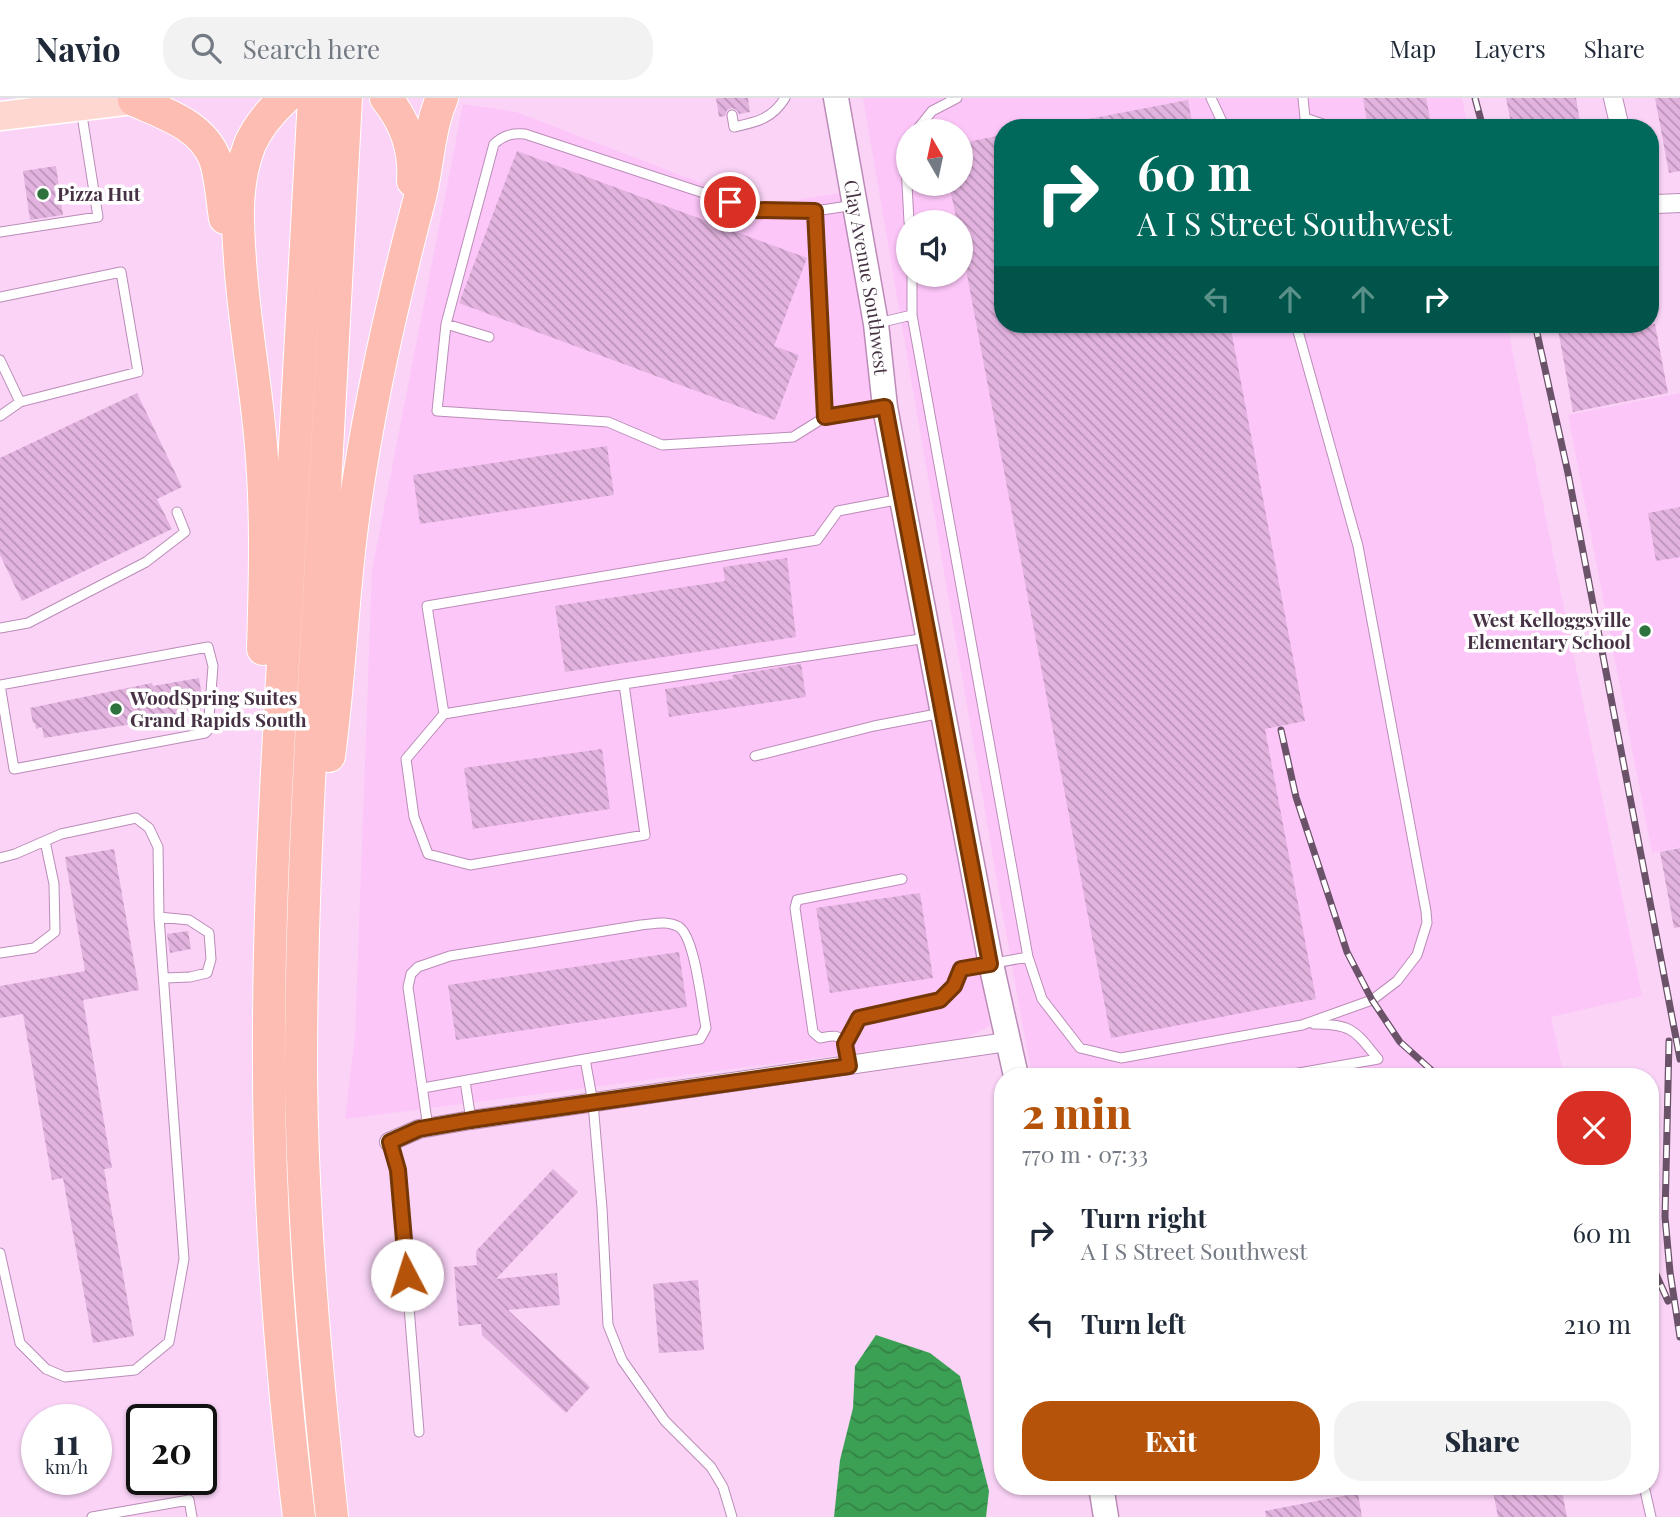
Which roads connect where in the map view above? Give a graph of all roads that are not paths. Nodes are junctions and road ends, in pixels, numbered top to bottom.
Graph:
1 (8, 98) edge
2 (285, 98) edge
3 (314, 98) edge
4 (346, 98) edge
5 (386, 98) edge
6 (442, 98) edge
7 (785, 98) edge
8 (836, 98) edge
9 (957, 98) edge
10 (1211, 98) edge
11 (1303, 98) edge
12 (1614, 98) edge
13 (141, 99) edge
14 (0, 100) edge
15 (80, 106) junction
16 (732, 115) dead end
17 (0, 116) edge
18 (926, 119) edge
19 (1221, 119) edge
20 (1306, 119) edge
21 (1618, 119) edge
22 (1680, 203) edge
23 (1659, 204) edge
24 (855, 205) junction
25 (815, 211) junction
26 (0, 233) edge
27 (406, 245) junction
28 (912, 287) edge
29 (0, 297) edge
30 (243, 307) junction
31 (912, 315) junction
32 (446, 324) junction
33 (876, 324) junction
34 (1299, 333) edge
35 (489, 337) dead end
36 (0, 360) edge
37 (20, 402) junction
38 (885, 407) junction
39 (0, 416) edge
40 (825, 417) junction
41 (902, 499) junction
42 (177, 512) dead end
43 (0, 628) edge
44 (929, 638) junction
45 (624, 684) junction
46 (0, 685) edge
47 (943, 713) junction
48 (444, 714) junction
49 (755, 756) dead end
50 (45, 841) junction
51 (0, 858) edge
52 (902, 880) dead end
53 (159, 917) junction
54 (0, 953) edge
55 (1028, 957) junction
56 (302, 962) junction
57 (990, 964) junction
58 (165, 978) junction
59 (1302, 1025) junction
60 (1007, 1042) junction
61 (845, 1044) junction
62 (585, 1059) junction
63 (849, 1066) junction
64 (269, 1067) junction
65 (1014, 1068) edge
66 (1327, 1068) edge
67 (465, 1081) junction
68 (423, 1088) junction
69 (593, 1103) junction
70 (471, 1120) junction
71 (428, 1128) junction
72 (390, 1142) joint
73 (0, 1253) edge
74 (419, 1432) dead end
75 (1102, 1495) edge
76 (1646, 1495) edge
77 (92, 1517) edge
78 (192, 1517) edge
79 (299, 1517) edge
80 (332, 1517) edge
81 (732, 1517) edge
82 (1106, 1517) edge
83 (1651, 1517) edge

1 - 14 main road
2 - 30 highway
3 - 64 highway
4 - 56 highway
5 - 27 highway
6 - 27 highway
7 - 16 lane
8 - 24 street, Clay Avenue Southwest
9 - 18 lane
10 - 19 lane
11 - 20 lane
12 - 21 street
13 - 15 main road
13 - 30 highway
15 - 17 main road
15 - 26 lane
22 - 23 street
24 - 25 lane
24 - 33 street, Clay Avenue Southwest
25 - 32 lane
25 - 40 lane
27 - 56 highway
28 - 31 lane
29 - 37 lane
30 - 64 highway
31 - 33 lane
31 - 55 lane
32 - 35 lane
32 - 40 lane
33 - 38 street, Clay Avenue Southwest
34 - 59 lane
36 - 37 lane
37 - 39 lane
38 - 40 lane
38 - 41 street, Clay Avenue Southwest
41 - 44 street, Clay Avenue Southwest
41 - 48 lane
42 - 43 lane
44 - 45 lane
44 - 47 street, Clay Avenue Southwest
45 - 48 lane
45 - 48 lane
46 - 46 lane
47 - 49 lane
47 - 57 street, Clay Avenue Southwest
50 - 51 lane
50 - 53 lane
50 - 54 lane
52 - 61 lane
53 - 58 lane
53 - 58 lane
55 - 57 lane
55 - 59 lane
56 - 80 highway
57 - 60 street, Clay Avenue Southwest
57 - 61 lane
58 - 73 lane
59 - 66 lane
60 - 63 street
60 - 65 street, Clay Avenue Southwest
61 - 63 lane
62 - 67 lane
62 - 68 lane
62 - 69 lane
63 - 69 street
64 - 79 highway
67 - 68 lane
67 - 70 lane
68 - 71 lane
69 - 70 street
69 - 81 lane
70 - 71 street
71 - 72 street
72 - 74 lane
75 - 82 street
76 - 83 lane
77 - 78 lane

